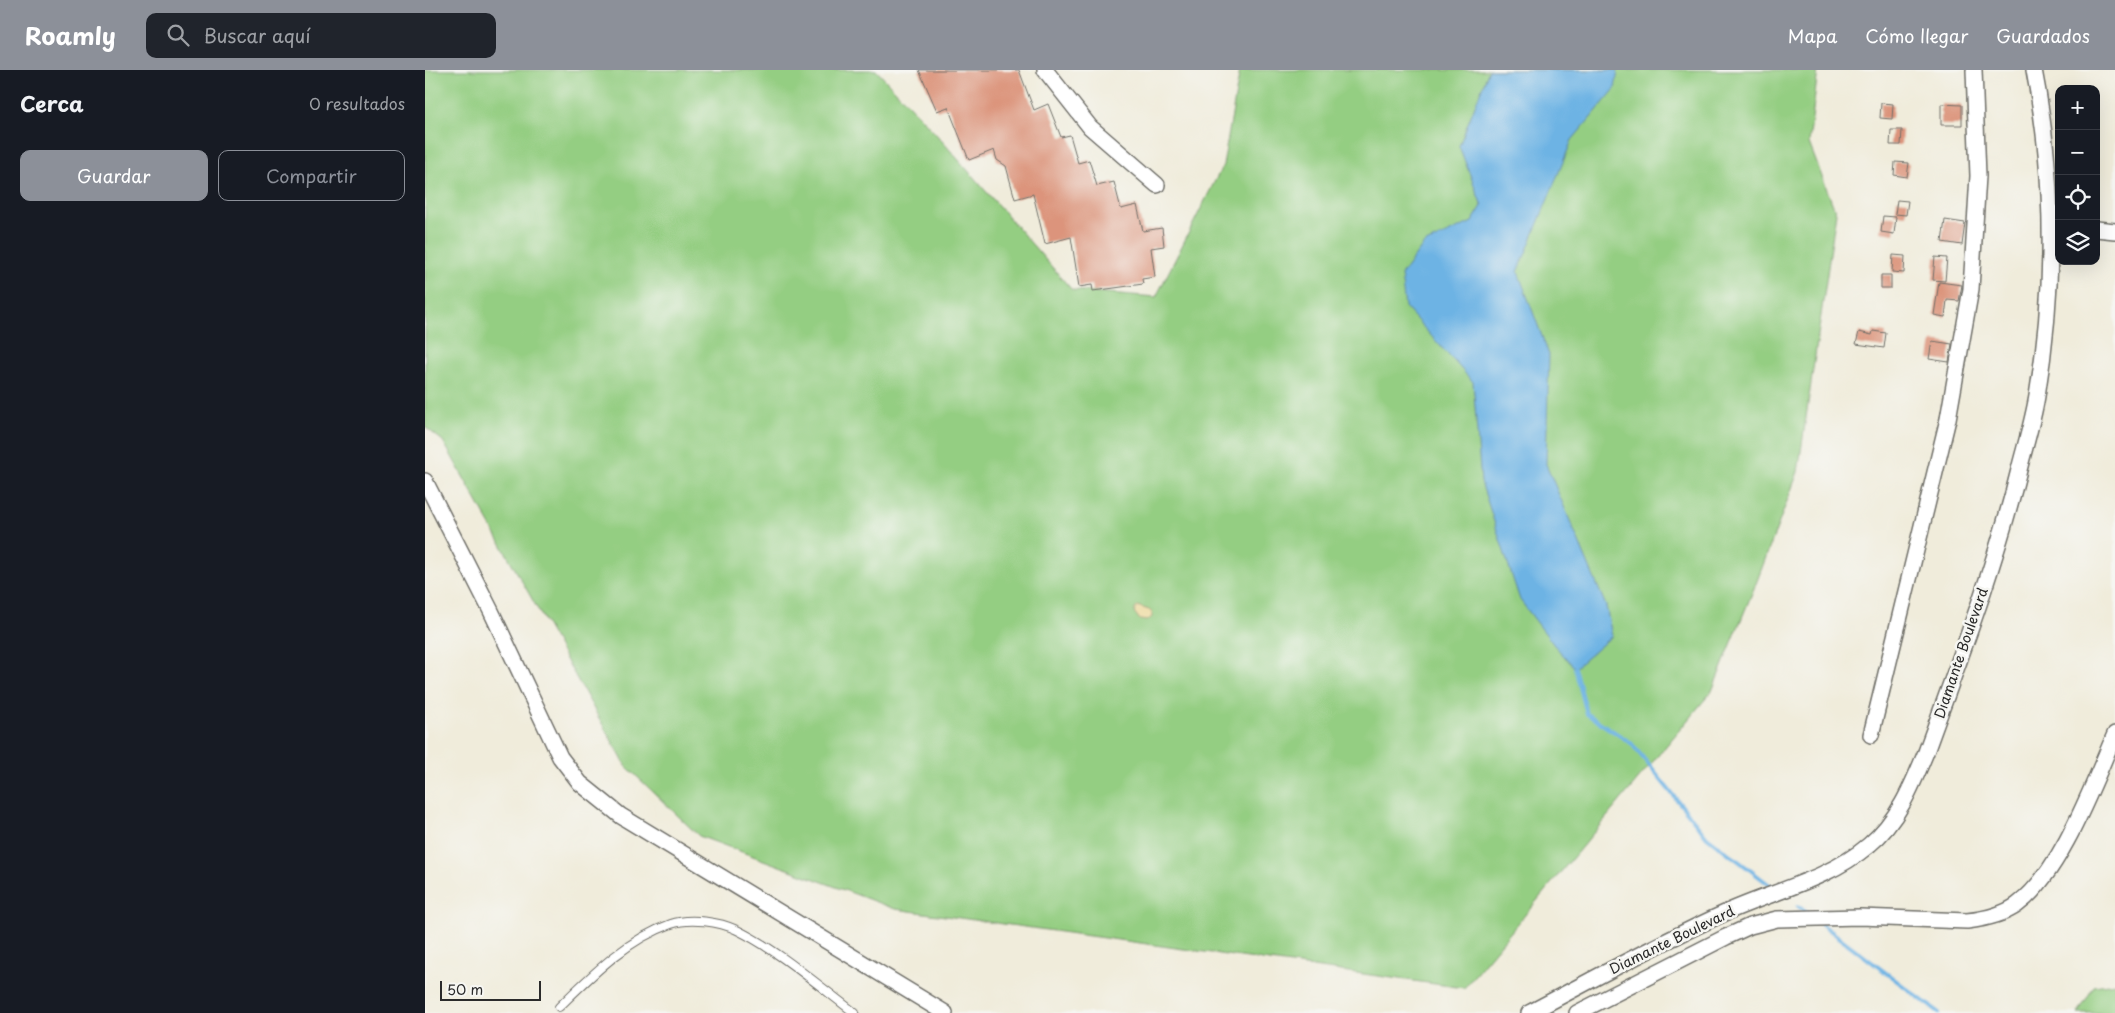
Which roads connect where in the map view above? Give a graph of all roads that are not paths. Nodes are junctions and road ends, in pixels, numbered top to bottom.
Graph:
1 (1045, 70) edge
2 (1973, 70) edge
3 (2034, 70) edge
4 (1157, 185) dead end
5 (2055, 225) edge
6 (2100, 229) edge
7 (2115, 231) edge
8 (425, 481) edge
9 (2115, 734) edge
10 (1871, 735) dead end
11 (559, 1007) dead end
12 (855, 1013) edge
13 (945, 1013) edge
14 (1529, 1013) edge
15 (1577, 1013) edge

1 - 4 street
2 - 10 street
3 - 5 street, Diamante Boulevard
5 - 14 street, Diamante Boulevard
6 - 7 street
8 - 13 street
9 - 15 street
11 - 12 lane

